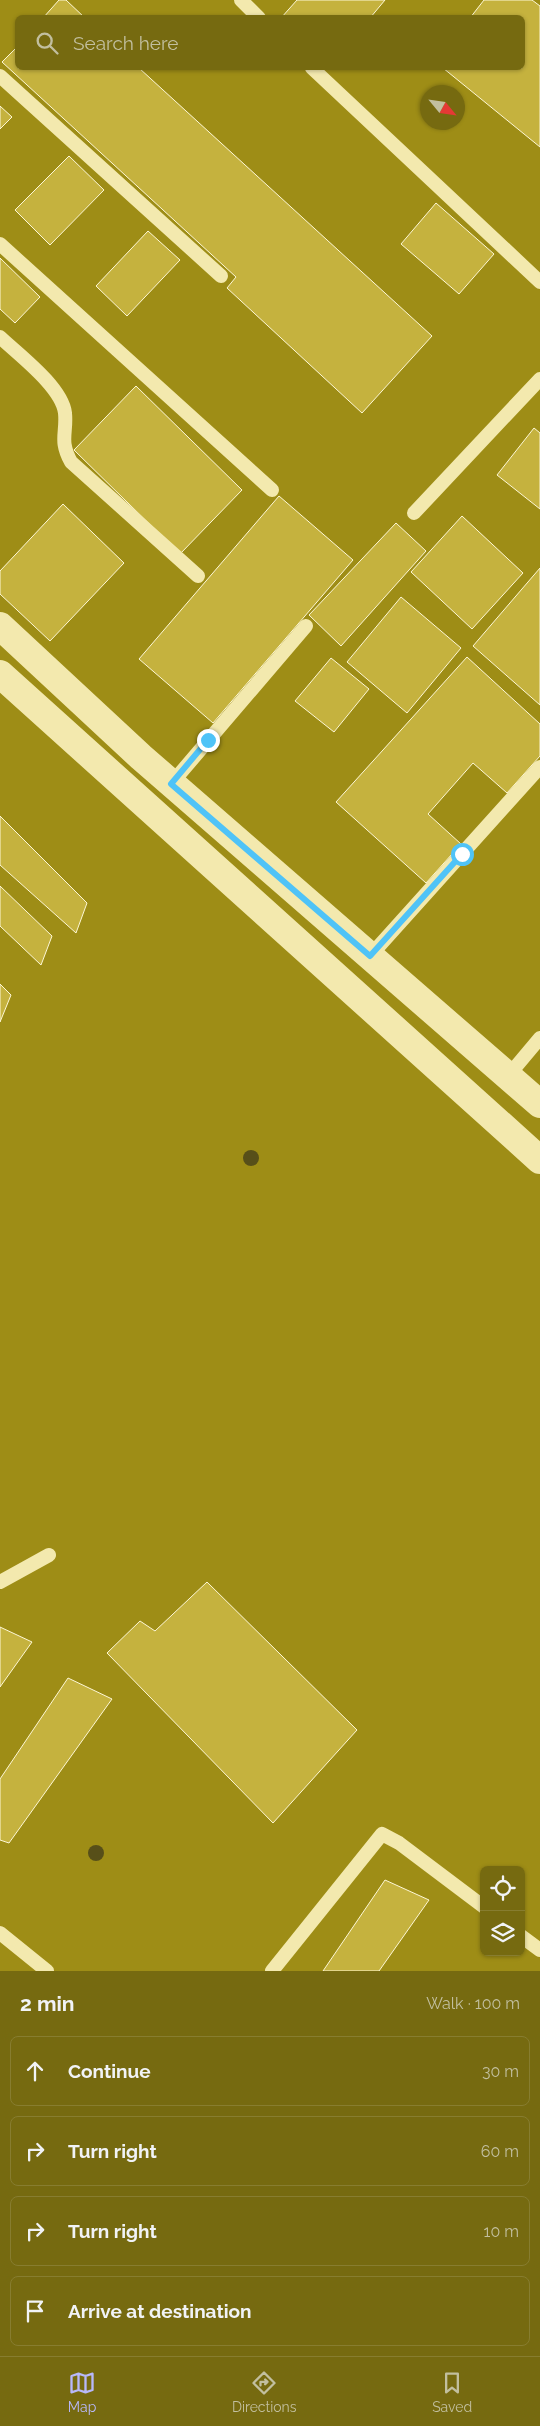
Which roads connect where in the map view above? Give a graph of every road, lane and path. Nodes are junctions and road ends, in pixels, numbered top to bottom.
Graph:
1 (241, 0) edge
2 (257, 15) edge
3 (314, 70) edge
4 (0, 76) edge
5 (0, 244) edge
6 (221, 276) dead end
7 (540, 282) edge
8 (0, 336) edge
9 (540, 379) edge
10 (272, 490) dead end
11 (414, 513) dead end
12 (198, 576) dead end
13 (0, 626) edge
14 (306, 626) dead end
15 (0, 674) edge
16 (540, 767) edge
17 (171, 784) junction
18 (370, 956) junction
19 (540, 1038) edge
20 (508, 1076) junction
21 (538, 1099) edge
22 (540, 1160) edge
23 (49, 1555) dead end
24 (0, 1582) edge
25 (480, 1904) edge
26 (0, 1933) edge
27 (525, 1939) edge
28 (540, 1950) edge
29 (47, 1971) edge
30 (272, 1971) edge

1 - 2 lane
3 - 7 lane
4 - 6 lane
5 - 10 lane
8 - 12 lane
9 - 11 lane
13 - 17 street
14 - 17 lane
15 - 22 street
16 - 18 lane
17 - 18 street
18 - 20 street
19 - 20 lane
20 - 21 street
23 - 24 lane
25 - 30 lane
26 - 29 lane
27 - 28 lane

